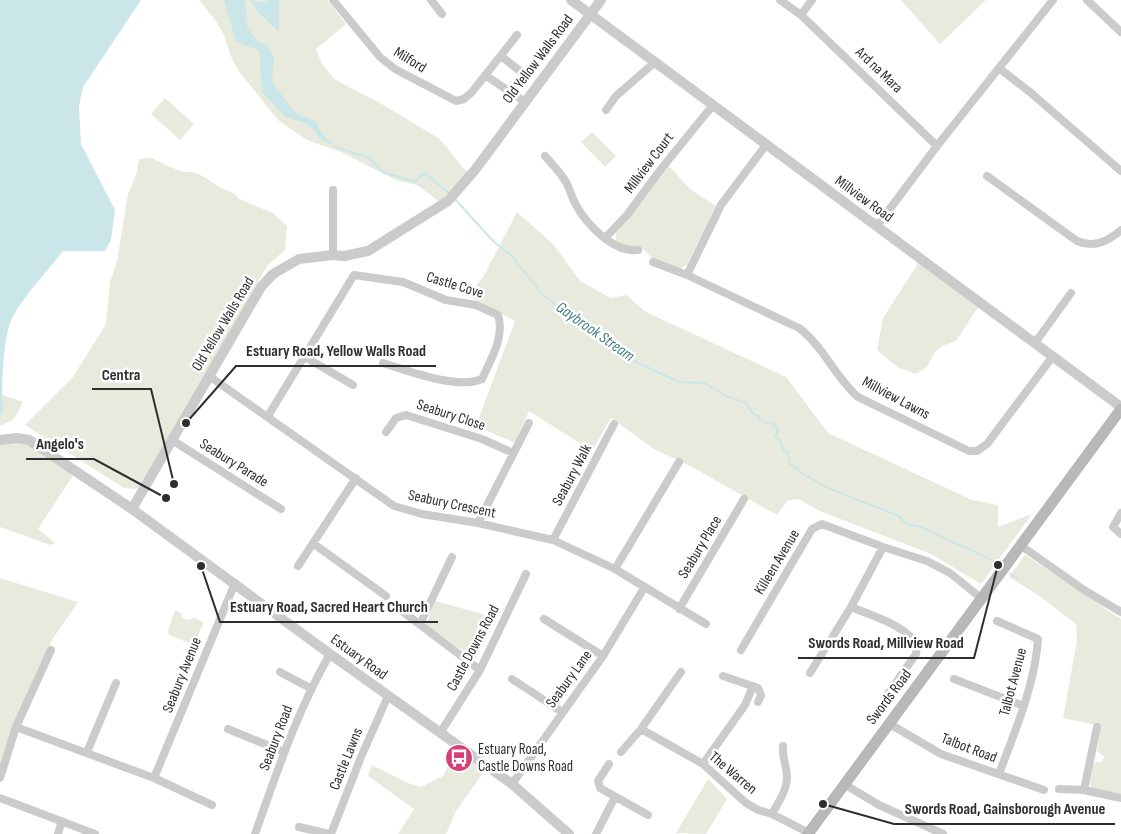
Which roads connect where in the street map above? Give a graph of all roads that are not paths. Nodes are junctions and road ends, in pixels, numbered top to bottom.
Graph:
1 (333, 0) edge
2 (430, 0) edge
3 (571, 0) edge
4 (601, 0) edge
5 (780, 0) edge
6 (812, 0) edge
7 (1054, 0) edge
8 (1087, 0) edge
9 (442, 14) dead end
10 (590, 15) junction
11 (800, 15) junction
12 (1121, 32) edge
13 (517, 35) dead end
14 (502, 57) junction
15 (656, 62) junction
16 (999, 68) junction
17 (485, 75) junction
18 (525, 75) dead end
19 (525, 102) junction
20 (713, 105) junction
21 (606, 110) dead end
22 (766, 145) junction
23 (938, 146) junction
24 (545, 156) dead end
25 (1121, 171) edge
26 (987, 176) dead end
27 (333, 190) dead end
28 (877, 226) junction
29 (1121, 230) edge
30 (606, 237) junction
31 (638, 250) dead end
32 (333, 255) junction
33 (653, 262) dead end
34 (687, 275) junction
35 (1071, 293) dead end
36 (1035, 343) junction
37 (1053, 356) junction
38 (305, 357) junction
39 (383, 363) dead end
40 (209, 376) junction
41 (353, 385) dead end
42 (1121, 408) edge
43 (268, 416) junction
44 (529, 422) dead end
45 (614, 424) dead end
46 (386, 432) dead end
47 (0, 440) edge
48 (172, 440) junction
49 (513, 453) junction
50 (679, 462) dead end
51 (356, 478) junction
52 (744, 499) dead end
53 (132, 508) junction
54 (281, 509) dead end
55 (1121, 512) edge
56 (478, 523) junction
57 (1121, 534) edge
58 (553, 540) junction
59 (314, 544) junction
60 (1020, 545) junction
61 (884, 547) junction
62 (452, 557) dead end
63 (298, 566) dead end
64 (616, 569) junction
65 (526, 574) dead end
66 (235, 583) junction
67 (644, 588) junction
68 (386, 596) dead end
69 (981, 598) junction
70 (851, 607) junction
71 (398, 608) dead end
72 (679, 609) junction
73 (1121, 611) edge
74 (544, 619) dead end
75 (997, 621) dead end
76 (420, 624) junction
77 (706, 624) dead end
78 (51, 650) dead end
79 (741, 650) dead end
80 (330, 654) junction
81 (603, 656) junction
82 (480, 670) junction
83 (280, 672) dead end
84 (681, 672) dead end
85 (810, 673) dead end
86 (723, 676) dead end
87 (512, 678) dead end
88 (954, 678) dead end
89 (116, 683) dead end
90 (753, 686) junction
91 (310, 688) junction
92 (887, 695) dead end
93 (388, 696) junction
94 (758, 702) dead end
95 (1024, 706) junction
96 (562, 712) junction
97 (888, 723) junction
98 (16, 727) junction
99 (1097, 727) dead end
100 (228, 729) dead end
101 (641, 729) junction
102 (440, 734) junction
103 (784, 746) dead end
104 (87, 752) junction
105 (284, 752) junction
106 (621, 752) dead end
107 (609, 764) dead end
108 (703, 764) junction
109 (999, 774) junction
110 (0, 778) edge
111 (154, 778) junction
112 (512, 784) junction
113 (844, 784) junction
114 (1059, 789) dead end
115 (1044, 790) dead end
116 (1084, 790) junction
117 (615, 797) junction
118 (0, 798) edge
119 (1121, 798) edge
120 (212, 805) dead end
121 (772, 814) junction
122 (648, 815) dead end
123 (62, 820) junction
124 (299, 827) dead end
125 (58, 834) edge
126 (95, 834) edge
127 (255, 834) edge
128 (330, 834) edge
129 (569, 834) edge
130 (596, 834) edge
131 (808, 834) edge
132 (943, 834) edge

1 - 17 street, Milford
2 - 9 street
3 - 10 street, Millview Road
4 - 10 street, Old Yellow Walls Road
5 - 11 street, Ard na Mara
6 - 11 street
7 - 16 street
8 - 12 street
10 - 15 street, Millview Road
10 - 19 street, Old Yellow Walls Road
11 - 23 street, Ard na Mara
13 - 14 street, Milford
14 - 17 street, Milford
14 - 18 street
15 - 20 street, Millview Road
15 - 21 street
16 - 23 street
16 - 25 street
17 - 19 street
19 - 32 street, Old Yellow Walls Road
20 - 22 street, Millview Road
20 - 30 street, Millview Court
22 - 28 street, Millview Road
22 - 34 street
23 - 28 street
24 - 30 street
26 - 29 street
27 - 32 street
28 - 36 street, Millview Road
30 - 31 street
32 - 40 street, Old Yellow Walls Road
33 - 34 street, Millview Lawns
34 - 37 street, Millview Lawns
35 - 36 street
36 - 37 street, Millview Road
37 - 42 street, Millview Road
38 - 39 street, Castle Cove
38 - 41 street
38 - 43 street
40 - 43 street, Seabury Crescent
40 - 48 street, Old Yellow Walls Road
42 - 60 main road, Swords Road
43 - 51 street, Seabury Crescent
44 - 49 street
45 - 58 street, Seabury Walk
46 - 49 street, Seabury Close
47 - 53 street, Estuary Road
48 - 53 street, Old Yellow Walls Road
48 - 54 street, Seabury Parade
49 - 56 street
50 - 64 street
51 - 56 street, Seabury Crescent
51 - 59 street
52 - 72 street, Seabury Place
53 - 66 street, Estuary Road
55 - 57 street
56 - 58 street, Seabury Crescent
58 - 64 street, Seabury Crescent
59 - 63 street
59 - 68 street
60 - 69 main road, Swords Road
60 - 73 street
61 - 69 street
61 - 70 street
61 - 79 street, Killeen Avenue
62 - 76 street
64 - 67 street, Seabury Crescent
65 - 82 street, Castle Downs Road
66 - 80 street, Estuary Road
66 - 111 street, Seabury Avenue
67 - 72 street, Seabury Crescent
67 - 81 street, Seabury Lane
69 - 97 main road, Swords Road
70 - 85 street
70 - 92 street
71 - 76 street
72 - 77 street, Seabury Crescent
74 - 81 street
75 - 95 street, Talbot Avenue
76 - 82 street
78 - 98 street
80 - 91 street, Seabury Road
80 - 93 street, Estuary Road
81 - 96 street, Seabury Lane
82 - 102 street, Castle Downs Road
83 - 91 street
84 - 101 street
86 - 90 street
87 - 96 street
88 - 95 street
89 - 104 street
90 - 94 street
90 - 108 street
91 - 105 street, Seabury Road
93 - 102 street, Estuary Road
93 - 128 street, Castle Lawns
95 - 109 street, Talbot Avenue
96 - 112 street, Seabury Lane
97 - 109 street, Talbot Road
97 - 113 main road, Swords Road
98 - 104 street
98 - 110 street
99 - 116 street
100 - 105 street
101 - 106 street
101 - 108 street, The Warren
102 - 112 street, Estuary Road
103 - 121 street
104 - 111 street
105 - 127 street, Seabury Road
107 - 117 street
108 - 121 street, The Warren
109 - 115 street, Talbot Road
111 - 120 street
112 - 129 street, Estuary Road
113 - 131 main road, Swords Road
113 - 132 street
114 - 116 street
116 - 119 street
117 - 122 street
117 - 130 street
118 - 123 street
121 - 131 street, The Warren
123 - 125 street
123 - 126 street
124 - 128 street, Castle Lawns

